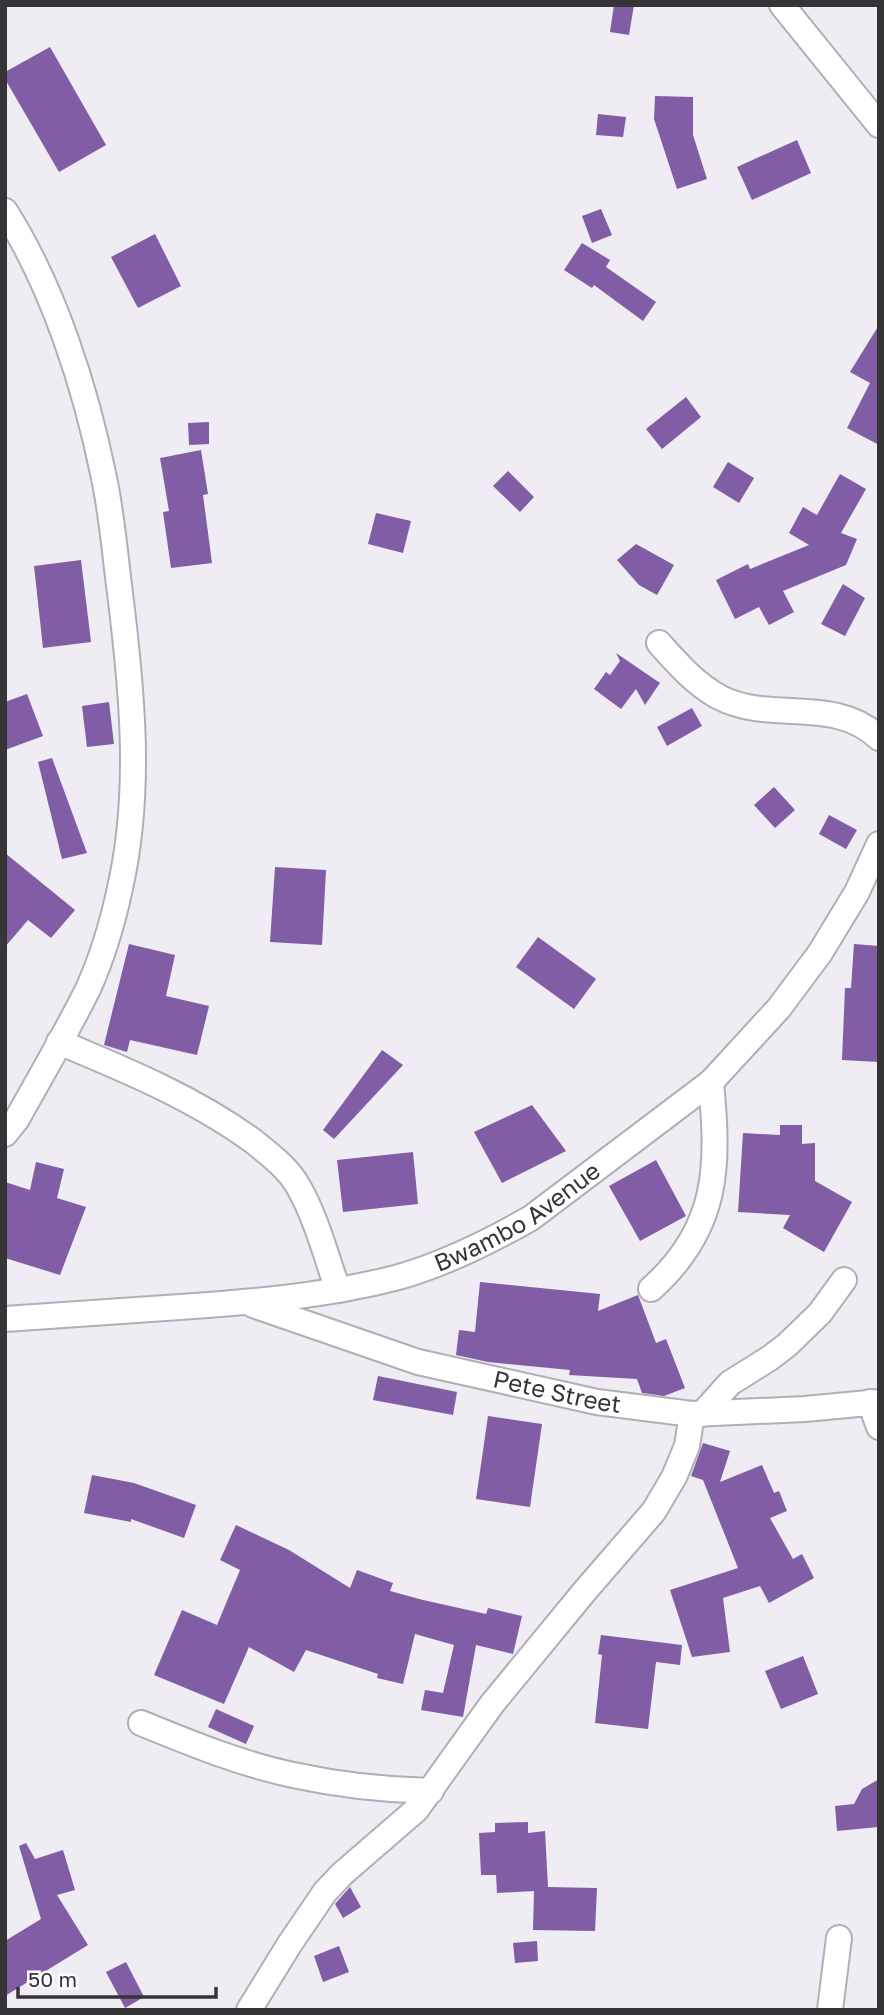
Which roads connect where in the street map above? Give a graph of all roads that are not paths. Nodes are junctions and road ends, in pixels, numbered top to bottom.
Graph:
1 (782, 5) edge
2 (879, 125) edge
3 (5, 211) edge
4 (659, 643) dead end
5 (879, 738) edge
6 (879, 844) edge
7 (59, 1042) junction
8 (711, 1082) junction
9 (5, 1134) edge
10 (844, 1280) dead end
11 (652, 1289) dead end
12 (338, 1290) junction
13 (246, 1302) junction
14 (5, 1318) edge
15 (874, 1402) edge
16 (697, 1414) junction
17 (879, 1427) edge
18 (141, 1723) dead end
19 (431, 1791) junction
20 (839, 1938) dead end
21 (249, 2010) edge
22 (830, 2010) edge

1 - 2 street
3 - 7 street
4 - 5 street
6 - 8 street, Bwambo Avenue
7 - 9 street
7 - 12 street
8 - 11 street
8 - 12 street, Bwambo Avenue
10 - 16 street
12 - 13 street, Bwambo Avenue
13 - 14 street, Bwambo Avenue
13 - 16 street, Pete Street
15 - 16 street, Pete Street
15 - 17 street
16 - 19 street
18 - 19 street
19 - 21 street
20 - 22 street

